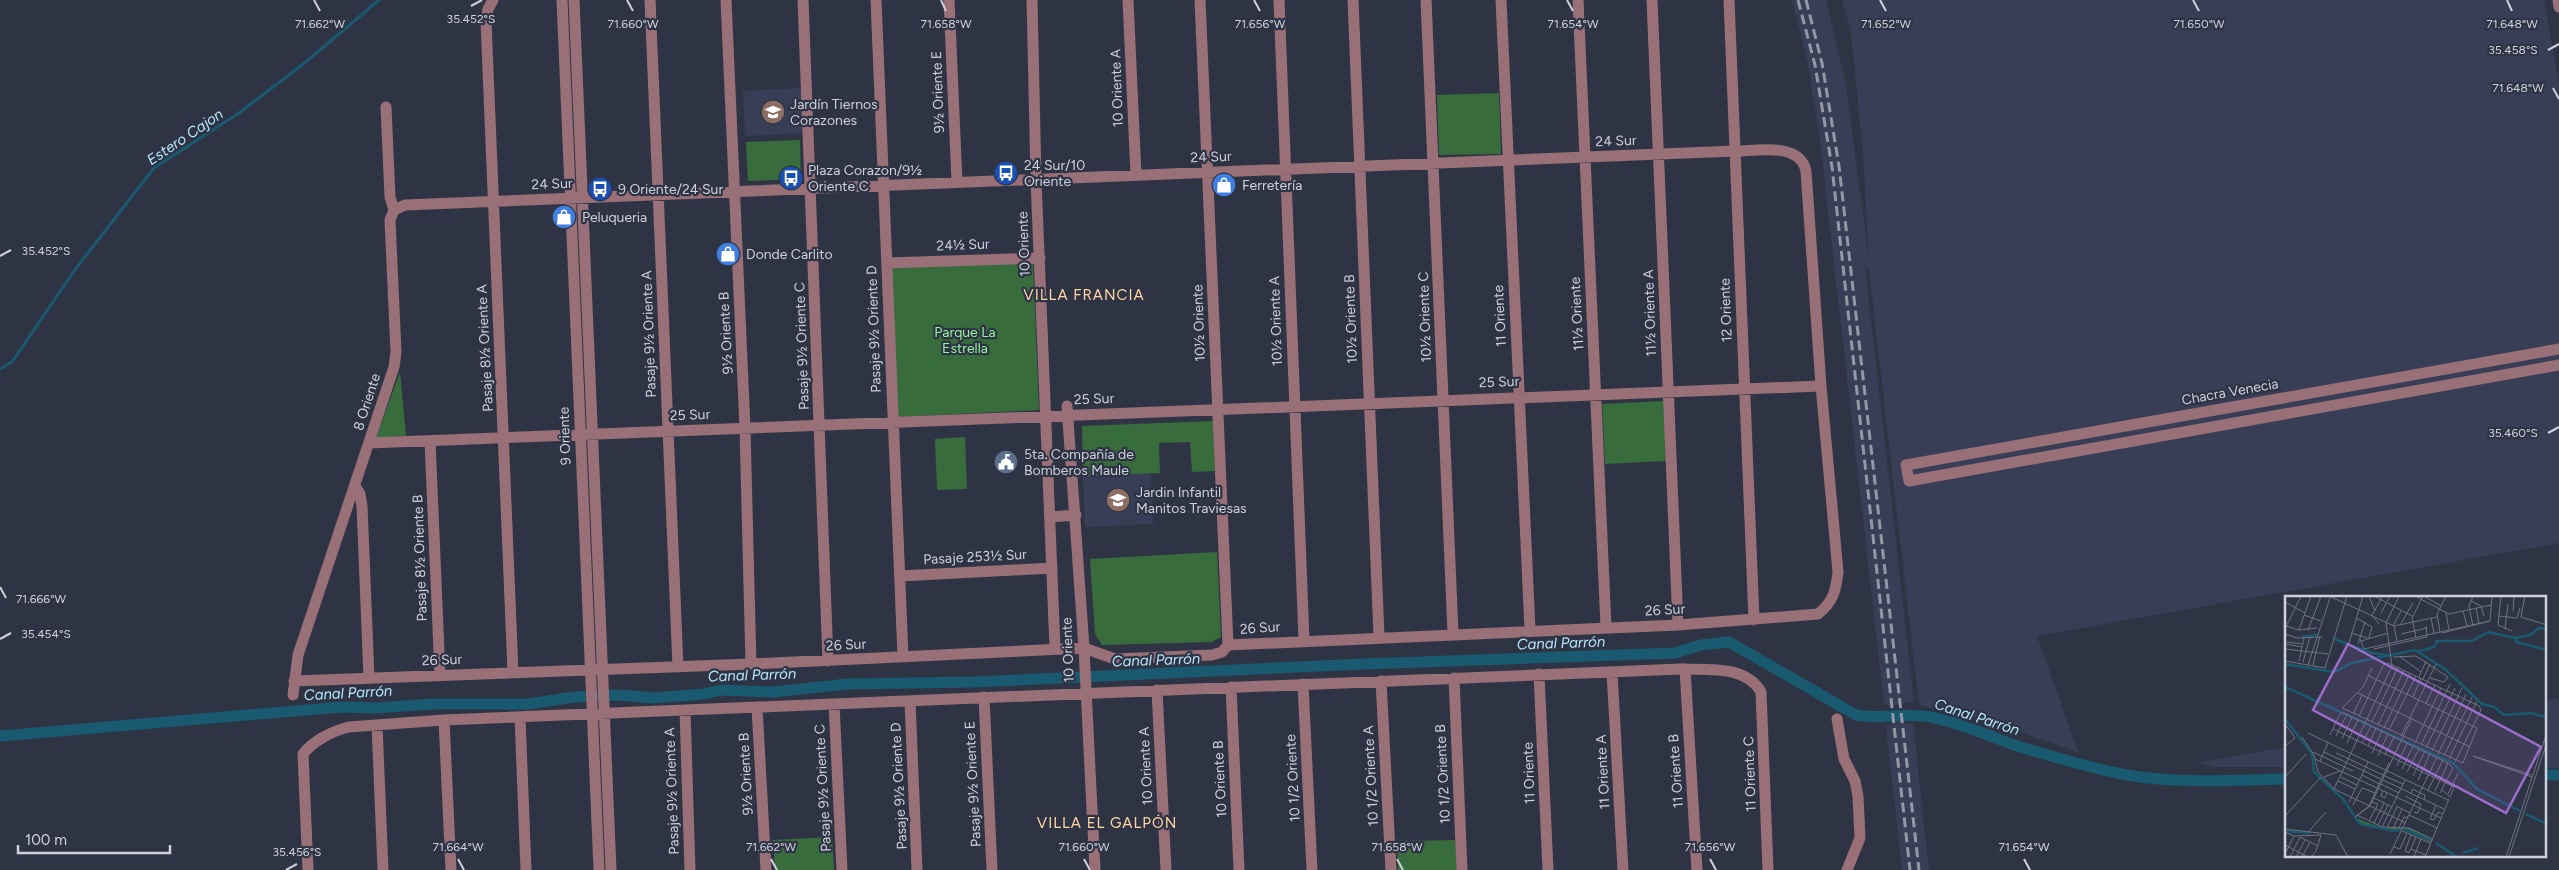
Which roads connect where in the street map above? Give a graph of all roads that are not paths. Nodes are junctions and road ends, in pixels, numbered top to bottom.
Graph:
1 (493, 0) edge
2 (562, 0) edge
3 (574, 0) edge
4 (650, 0) edge
5 (726, 0) edge
6 (803, 0) edge
7 (876, 0) edge
8 (949, 0) edge
9 (1032, 0) edge
10 (1128, 0) edge
11 (1200, 0) edge
12 (1279, 0) edge
13 (1353, 0) edge
14 (1426, 0) edge
15 (1501, 0) edge
16 (1578, 0) edge
17 (1652, 0) edge
18 (1729, 0) edge
19 (2558, 0) edge
20 (2559, 7) edge
21 (386, 107) dead end
22 (1735, 151) junction
23 (1658, 154) junction
24 (1585, 157) junction
25 (1508, 160) junction
26 (1433, 163) junction
27 (1360, 166) junction
28 (1285, 169) junction
29 (1207, 172) junction
30 (1136, 175) junction
31 (1036, 179) junction
32 (957, 182) junction
33 (884, 185) junction
34 (811, 188) junction
35 (735, 192) junction
36 (658, 195) junction
37 (570, 198) junction
38 (583, 198) junction
39 (494, 202) junction
40 (394, 210) junction
41 (1040, 258) junction
42 (887, 263) junction
43 (2559, 349) edge
44 (2523, 356) junction
45 (2559, 365) edge
46 (2532, 369) junction
47 (2394, 378) junction
48 (1821, 386) junction
49 (1744, 388) junction
50 (1668, 391) junction
51 (2397, 393) junction
52 (1596, 394) junction
53 (2292, 396) junction
54 (1519, 397) junction
55 (1443, 400) junction
56 (1370, 403) junction
57 (1294, 406) junction
58 (1218, 409) junction
59 (1067, 410) junction
60 (2294, 412) junction
61 (1046, 416) junction
62 (893, 422) junction
63 (820, 425) junction
64 (745, 428) junction
65 (668, 431) junction
66 (580, 434) junction
67 (593, 434) junction
68 (504, 438) junction
69 (2055, 438) junction
70 (430, 440) junction
71 (369, 443) junction
72 (2057, 454) junction
73 (354, 486) junction
74 (1076, 515) junction
75 (1050, 516) junction
76 (1052, 568) junction
77 (900, 576) junction
78 (1754, 620) junction
79 (1678, 624) junction
80 (1606, 627) junction
81 (1530, 630) junction
82 (1453, 633) junction
83 (1379, 636) junction
84 (1304, 640) junction
85 (1228, 645) junction
86 (1084, 648) junction
87 (1056, 649) junction
88 (903, 657) junction
89 (828, 661) junction
90 (751, 664) junction
91 (678, 666) junction
92 (1685, 669) junction
93 (596, 670) junction
94 (513, 672) junction
95 (1612, 672) junction
96 (1540, 674) junction
97 (440, 675) junction
98 (369, 678) junction
99 (1454, 678) junction
100 (1381, 680) junction
101 (294, 681) junction
102 (1303, 684) junction
103 (1231, 687) junction
104 (1085, 688) junction
105 (1157, 690) junction
106 (293, 695) dead end
107 (984, 698) junction
108 (910, 701) junction
109 (834, 704) junction
110 (757, 707) junction
111 (685, 710) junction
112 (598, 711) junction
113 (520, 717) junction
114 (1837, 719) dead end
115 (444, 720) junction
116 (377, 725) junction
117 (308, 870) edge
118 (383, 870) edge
119 (451, 870) edge
120 (526, 870) edge
121 (599, 870) edge
122 (611, 870) edge
123 (690, 870) edge
124 (766, 870) edge
125 (842, 870) edge
126 (918, 870) edge
127 (992, 870) edge
128 (1095, 870) edge
129 (1166, 870) edge
130 (1239, 870) edge
131 (1312, 870) edge
132 (1391, 870) edge
133 (1462, 870) edge
134 (1548, 870) edge
135 (1623, 870) edge
136 (1698, 870) edge
137 (1768, 870) edge
138 (1847, 870) edge

1 - 39 street, Pasaje 8½ Oriente A
2 - 37 street, 9 Oriente
3 - 38 street, 9 Oriente
4 - 36 street, Pasaje 9½ Oriente A
5 - 35 street, 9½ Oriente B
6 - 34 street, Pasaje 9½ Oriente C
7 - 33 street, Pasaje 9½ Oriente D
8 - 32 street, 9½ Oriente E
9 - 31 street, 10 Oriente
10 - 30 street, 10 Oriente A
11 - 29 street, 10½ Oriente
12 - 28 street, 10½ Oriente A
13 - 27 street, 10½ Oriente B
14 - 26 street, 10½ Oriente C
15 - 25 street, 11 Oriente
16 - 24 street, 11½ Oriente
17 - 23 street, 11½ Oriente A
18 - 22 street, 12 Oriente
19 - 20 street
21 - 40 street, 8 Oriente
22 - 23 street, 24 Sur
22 - 48 street, 24 Sur
22 - 49 street, 12 Oriente
23 - 24 street, 24 Sur
23 - 50 street, 11½ Oriente A
24 - 25 street, 24 Sur
24 - 52 street, 11½ Oriente
25 - 26 street, 24 Sur
25 - 54 street, 11 Oriente
26 - 27 street, 24 Sur
26 - 55 street, 10½ Oriente C
27 - 28 street, 24 Sur
27 - 56 street, 10½ Oriente B
28 - 29 street, 24 Sur
28 - 57 street, 10½ Oriente A
29 - 30 street, 24 Sur
29 - 58 street, 10½ Oriente
30 - 31 street, 24 Sur
31 - 32 street, 24 Sur
31 - 41 street, 10 Oriente
32 - 33 street, 24 Sur
33 - 34 street, 24 Sur
33 - 42 street, Pasaje 9½ Oriente D
34 - 35 street, 24 Sur
34 - 63 street, Pasaje 9½ Oriente C
35 - 36 street, 24 Sur
35 - 64 street, 9½ Oriente B
36 - 38 street, 24 Sur
36 - 65 street, Pasaje 9½ Oriente A
37 - 38 street, 24 Sur
37 - 39 street, 24 Sur
37 - 66 street, 9 Oriente
38 - 67 street, 9 Oriente
39 - 40 street, 24 Sur
39 - 68 street, Pasaje 8½ Oriente A
40 - 71 street, 8 Oriente
41 - 42 street, 24½ Sur
41 - 61 street, 10 Oriente
42 - 62 street, Pasaje 9½ Oriente D
43 - 44 street, Chacra Venecia
44 - 46 street
44 - 47 street, Chacra Venecia
45 - 46 street
46 - 51 street
47 - 51 street
47 - 53 street, Chacra Venecia
48 - 49 street, 25 Sur
48 - 78 street, 26 Sur
49 - 50 street, 25 Sur
49 - 78 street, 12 Oriente
50 - 52 street, 25 Sur
50 - 79 street, 11½ Oriente A
51 - 60 street
52 - 54 street, 25 Sur
52 - 80 street, 11½ Oriente
53 - 60 street
53 - 69 street, Chacra Venecia
54 - 55 street, 25 Sur
54 - 81 street, 11 Oriente
55 - 56 street, 25 Sur
55 - 82 street, 10½ Oriente C
56 - 57 street, 25 Sur
56 - 83 street, 10½ Oriente B
57 - 58 street, 25 Sur
57 - 84 street, 10½ Oriente A
58 - 59 street, 25 Sur
58 - 85 street, 10½ Oriente
59 - 61 street, 25 Sur
59 - 74 street, 10 Oriente
60 - 72 street
61 - 62 street, 25 Sur
61 - 75 street, 10 Oriente
62 - 63 street, 25 Sur
62 - 77 street, Pasaje 9½ Oriente D
63 - 64 street, 25 Sur
63 - 89 street, Pasaje 9½ Oriente C
64 - 65 street, 25 Sur
64 - 90 street, 9½ Oriente B
65 - 67 street, 25 Sur
65 - 91 street, Pasaje 9½ Oriente A
66 - 67 street, 25 Sur
66 - 68 street, 25 Sur
66 - 93 street, 9 Oriente
67 - 93 street, 9 Oriente
68 - 70 street, 25 Sur
68 - 94 street, Pasaje 8½ Oriente A
69 - 72 street
69 - 72 street, Chacra Venecia
70 - 71 street, 25 Sur
70 - 97 street, Pasaje 8½ Oriente B
71 - 73 street, 8 Oriente
73 - 98 street
73 - 101 street, 8 Oriente
74 - 75 street
74 - 86 street, 10 Oriente
75 - 76 street, 10 Oriente
76 - 77 street, Pasaje 253½ Sur
76 - 87 street, 10 Oriente
77 - 88 street, Pasaje 9½ Oriente D
78 - 79 street, 26 Sur
79 - 80 street, 26 Sur
80 - 81 street, 26 Sur
81 - 82 street, 26 Sur
82 - 83 street, 26 Sur
83 - 84 street, 26 Sur
84 - 85 street, 26 Sur
85 - 86 street, 26 Sur
86 - 87 street, 26 Sur
86 - 104 street, 10 Oriente
87 - 88 street, 26 Sur
88 - 89 street, 26 Sur
89 - 90 street, 26 Sur
90 - 91 street, 26 Sur
91 - 93 street, 26 Sur
92 - 95 street
92 - 136 street, 11 Oriente B
92 - 137 street, 11 Oriente C
93 - 94 street, 26 Sur
93 - 112 street, 9 Oriente
94 - 97 street, 26 Sur
95 - 96 street
95 - 135 street, 11 Oriente A
96 - 99 street
96 - 134 street, 11 Oriente
97 - 98 street, 26 Sur
98 - 101 street, 26 Sur
99 - 100 street
99 - 133 street, 10 1/2 Oriente B
100 - 102 street
100 - 132 street, 10 1/2 Oriente A
101 - 106 street, 8 Oriente
102 - 103 street
102 - 131 street, 10 1/2 Oriente
103 - 105 street
103 - 130 street, 10 Oriente B
104 - 105 street
104 - 107 street
104 - 128 street, 10 Oriente
105 - 129 street, 10 Oriente A
107 - 108 street
107 - 127 street, Pasaje 9½ Oriente E
108 - 109 street
108 - 126 street, Pasaje 9½ Oriente D
109 - 110 street
109 - 125 street, Pasaje 9½ Oriente C
110 - 111 street
110 - 124 street, 9½ Oriente B
111 - 112 street
111 - 123 street, Pasaje 9½ Oriente A
112 - 113 street
112 - 121 street, 9 Oriente
112 - 122 street, 9 Oriente
113 - 115 street
113 - 120 street
114 - 138 street
115 - 116 street
115 - 119 street
116 - 117 street
116 - 118 street

